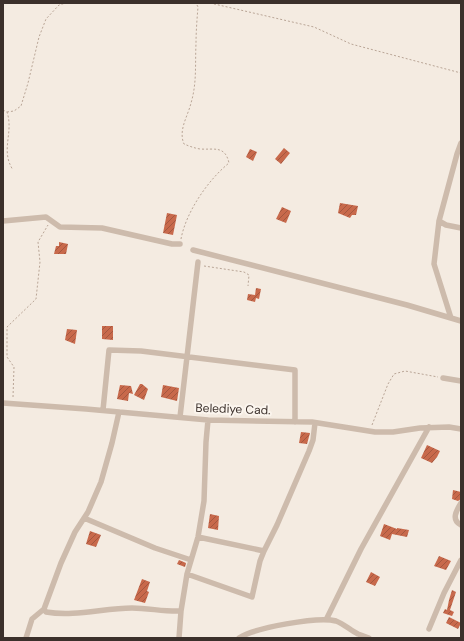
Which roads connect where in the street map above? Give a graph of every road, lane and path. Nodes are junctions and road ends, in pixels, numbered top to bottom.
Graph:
1 (60, 3) edge
2 (66, 3) edge
3 (196, 3) edge
4 (210, 3) edge
5 (60, 5) junction
6 (461, 73) edge
7 (3, 110) edge
8 (7, 112) junction
9 (461, 143) edge
10 (13, 170) dead end
11 (3, 221) edge
12 (51, 221) junction
13 (439, 221) junction
14 (461, 228) edge
15 (180, 244) joint
16 (193, 250) dead end
17 (198, 263) joint
18 (248, 286) dead end
19 (451, 318) junction
20 (461, 321) edge
21 (186, 357) junction
22 (443, 378) joint
23 (461, 381) edge
24 (3, 403) edge
25 (12, 404) junction
26 (103, 410) junction
27 (119, 412) junction
28 (180, 417) junction
29 (208, 420) junction
30 (295, 422) junction
31 (315, 423) junction
32 (429, 427) junction
33 (461, 429) edge
34 (370, 432) junction
35 (461, 504) edge
36 (84, 518) junction
37 (461, 526) edge
38 (198, 537) junction
39 (264, 550) junction
40 (191, 560) junction
41 (461, 560) edge
42 (187, 574) junction
43 (44, 609) junction
44 (181, 611) junction
45 (326, 620) junction
46 (429, 629) dead end
47 (26, 638) edge
48 (179, 638) edge
49 (239, 638) edge
50 (369, 638) edge

1 - 5 path
2 - 5 path
3 - 15 path
4 - 6 path
5 - 8 path
7 - 8 path
8 - 10 path
9 - 13 street
11 - 12 street
12 - 15 street
12 - 25 path
13 - 14 street
13 - 19 street
16 - 19 street
17 - 18 path
17 - 21 street
19 - 20 street
21 - 26 street
21 - 28 street
21 - 30 street
22 - 23 street
22 - 34 path
24 - 25 street, Belediye Cad.
25 - 26 street, Belediye Cad.
26 - 27 street, Belediye Cad.
27 - 28 street, Belediye Cad.
27 - 36 street
28 - 29 street, Belediye Cad.
29 - 30 street, Belediye Cad.
29 - 38 street
30 - 31 street, Belediye Cad.
31 - 34 street, Belediye Cad.
31 - 39 street
32 - 33 street, Belediye Cad.
32 - 34 street, Belediye Cad.
32 - 45 street
35 - 37 street
36 - 40 street
36 - 43 street
38 - 39 street
38 - 40 street
39 - 42 street
40 - 42 street
41 - 46 street
42 - 44 street
43 - 44 street
43 - 47 street
44 - 48 street
45 - 49 street
45 - 50 street

